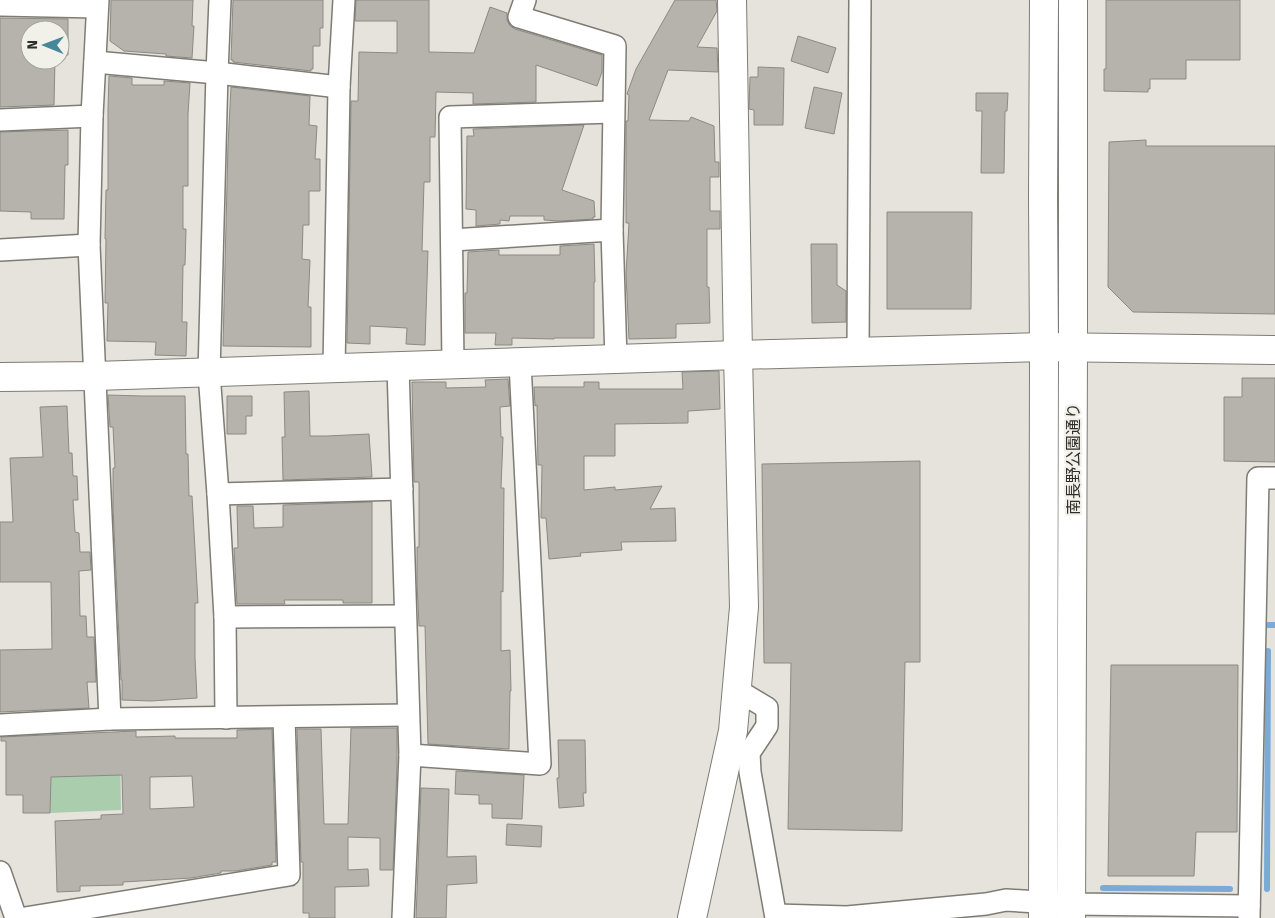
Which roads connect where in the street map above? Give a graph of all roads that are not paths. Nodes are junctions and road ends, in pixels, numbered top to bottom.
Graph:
1 (220, 0) edge
2 (344, 0) edge
3 (525, 0) edge
4 (732, 0) edge
5 (860, 0) edge
6 (1044, 0) edge
7 (1073, 0) edge
8 (98, 4) edge
9 (0, 5) edge
10 (95, 62) junction
11 (217, 73) junction
12 (339, 87) junction
13 (613, 112) junction
14 (92, 116) junction
15 (0, 120) edge
16 (612, 230) junction
17 (452, 240) junction
18 (89, 245) junction
19 (0, 250) edge
20 (1044, 347) junction
21 (1073, 348) junction
22 (1275, 350) edge
23 (858, 352) junction
24 (738, 355) junction
25 (616, 360) junction
26 (520, 363) junction
27 (453, 365) junction
28 (398, 367) junction
29 (334, 369) junction
30 (210, 373) junction
31 (95, 376) junction
32 (0, 377) edge
33 (1275, 478) edge
34 (402, 489) junction
35 (218, 494) junction
36 (405, 616) junction
37 (225, 617) junction
38 (1265, 635) edge
39 (737, 690) junction
40 (408, 715) junction
41 (284, 717) junction
42 (226, 718) junction
43 (110, 719) junction
44 (0, 725) edge
45 (410, 755) junction
46 (0, 872) edge
47 (1043, 910) edge
48 (986, 911) edge
49 (1071, 911) edge
50 (1249, 912) edge
51 (776, 917) edge
52 (16, 918) edge
53 (25, 918) edge
54 (403, 918) edge
55 (692, 918) edge

1 - 11 street
2 - 12 street
3 - 13 street
4 - 24 street
5 - 23 street
6 - 20 street, 南長野公園通り
7 - 21 street, 南長野公園通り
8 - 9 street
8 - 10 street
10 - 11 street
10 - 14 street
11 - 12 street
11 - 30 street
12 - 29 street
13 - 16 street
13 - 17 street
14 - 15 street
14 - 18 street
16 - 17 street
16 - 25 street
17 - 27 street
18 - 19 street
18 - 31 street
20 - 21 street
20 - 23 street
20 - 47 street, 南長野公園通り
21 - 22 street
21 - 49 street, 南長野公園通り
23 - 24 street
24 - 25 street
24 - 39 street
25 - 26 street
26 - 27 street
26 - 45 street
27 - 28 street
28 - 29 street
28 - 34 street
29 - 30 street
30 - 31 street
30 - 35 street
31 - 32 street
31 - 43 street
33 - 38 street
34 - 35 street
34 - 36 street
35 - 37 street
36 - 37 street
36 - 40 street
37 - 42 street
38 - 50 street
39 - 51 street
39 - 55 street
40 - 41 street
40 - 45 street
41 - 42 street
41 - 53 street
42 - 43 street
43 - 44 street
45 - 54 street
46 - 52 street
47 - 48 street
47 - 49 street
48 - 51 street
49 - 50 street

